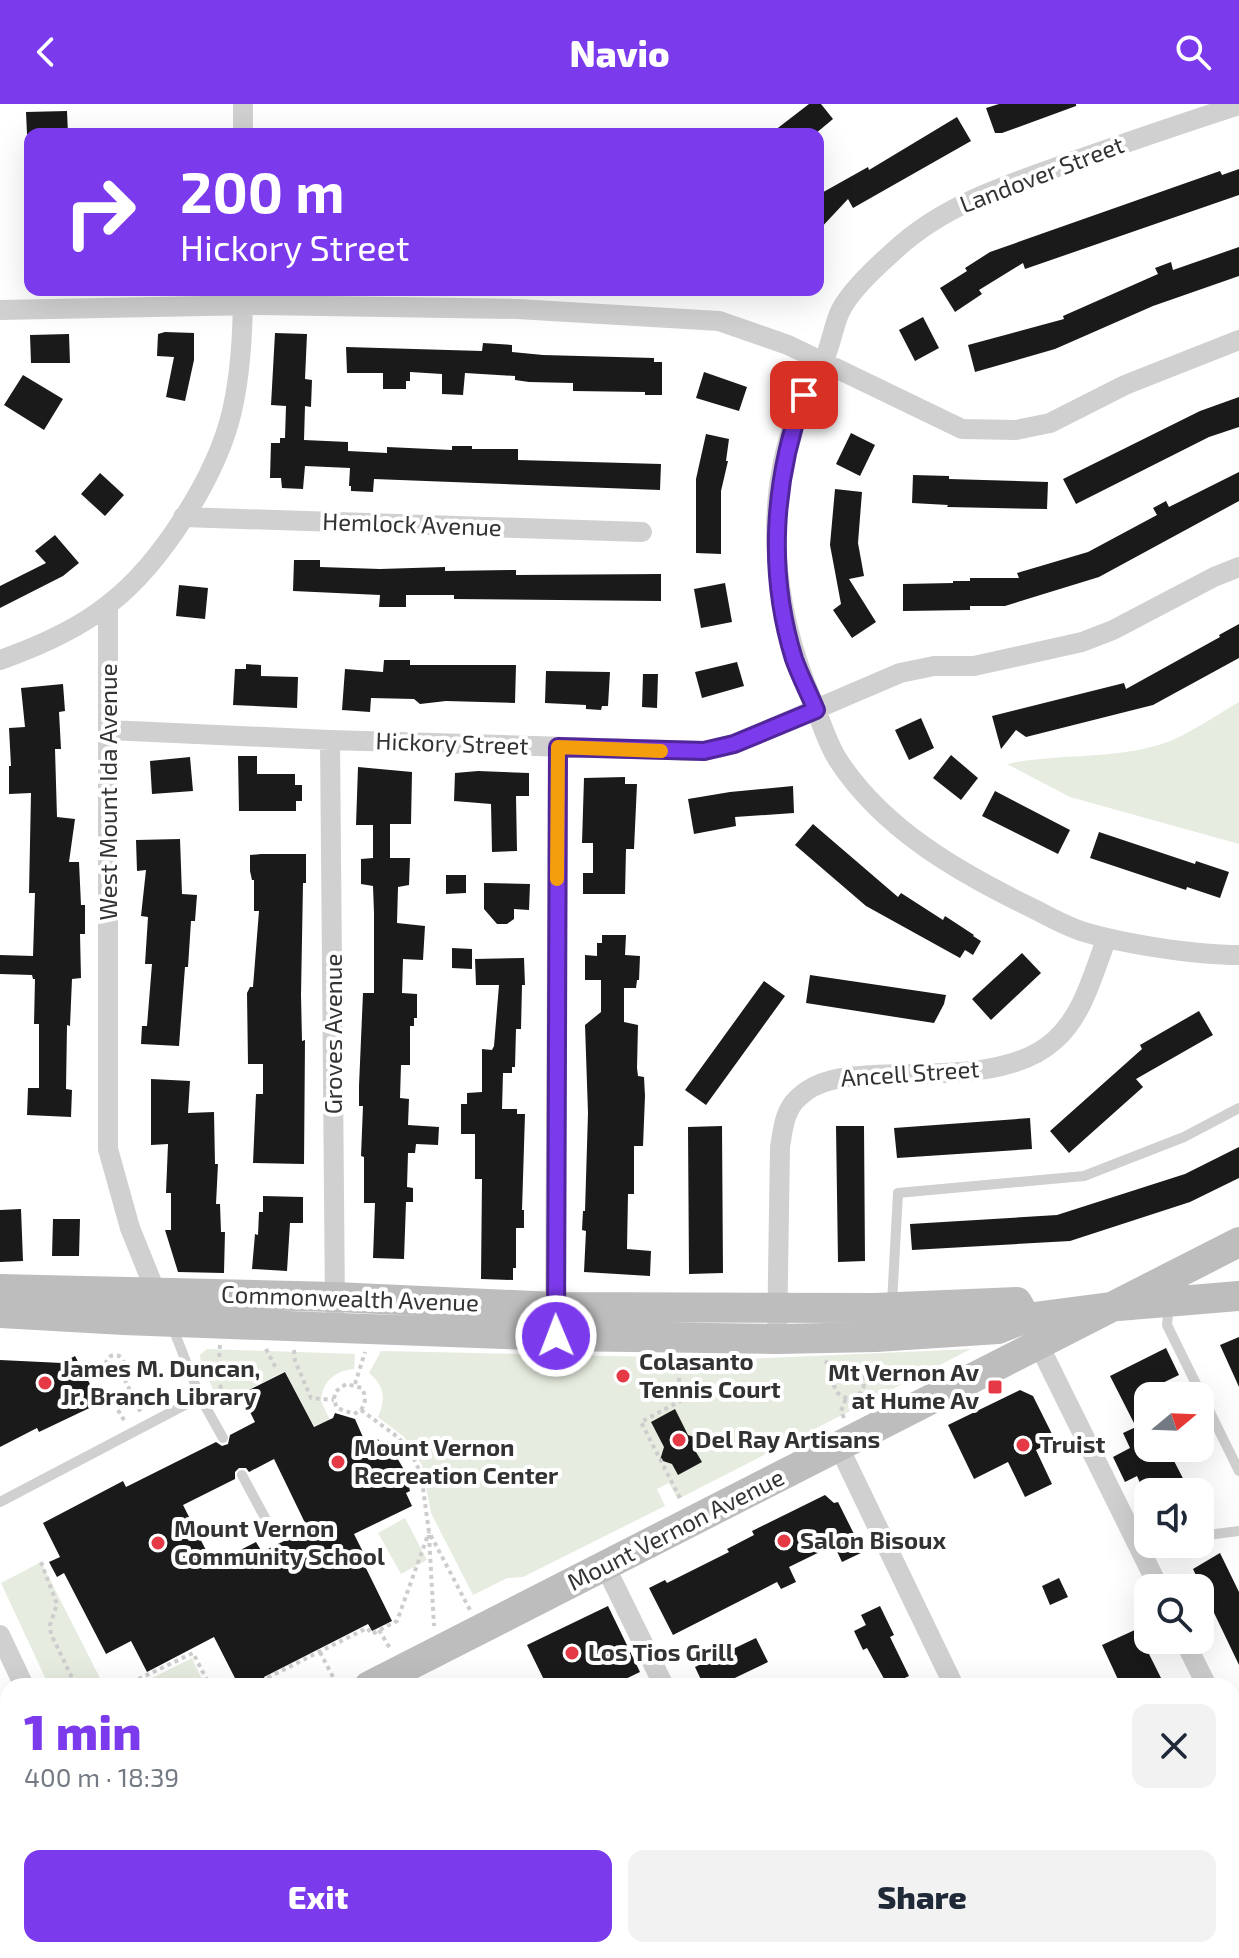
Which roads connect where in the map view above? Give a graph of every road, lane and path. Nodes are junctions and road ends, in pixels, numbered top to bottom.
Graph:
1 (243, 104) edge
2 (1239, 105) edge
3 (243, 128) edge
4 (243, 297) edge
5 (0, 310) edge
6 (1239, 340) edge
7 (823, 363) junction
8 (183, 517) junction
9 (642, 532) dead end
10 (1239, 567) edge
11 (108, 605) junction
12 (0, 660) edge
13 (816, 710) junction
14 (109, 730) junction
15 (330, 740) junction
16 (558, 747) junction
17 (1107, 938) junction
18 (1239, 955) edge
19 (1239, 1108) edge
20 (1239, 1242) edge
21 (0, 1289) edge
22 (155, 1293) junction
23 (1239, 1296) edge
24 (335, 1297) junction
25 (1169, 1301) junction
26 (1118, 1306) junction
27 (776, 1308) junction
28 (0, 1313) edge
29 (881, 1318) junction
30 (1026, 1318) junction
31 (556, 1321) junction
32 (170, 1322) junction
33 (334, 1328) junction
34 (777, 1339) junction
35 (220, 1345) dead end
36 (1039, 1346) junction
37 (265, 1347) dead end
38 (294, 1348) dead end
39 (366, 1350) dead end
40 (677, 1359) dead end
41 (277, 1370) dead end
42 (121, 1372) junction
43 (355, 1384) junction
44 (200, 1397) junction
45 (223, 1398) dead end
46 (846, 1398) junction
47 (334, 1400) junction
48 (114, 1403) dead end
49 (361, 1410) junction
50 (142, 1413) dead end
51 (126, 1424) dead end
52 (842, 1432) junction
53 (223, 1438) dead end
54 (1239, 1471) edge
55 (242, 1475) dead end
56 (0, 1502) edge
57 (682, 1502) dead end
58 (1134, 1527) edge
59 (271, 1529) dead end
60 (1239, 1531) edge
61 (429, 1532) junction
62 (1214, 1534) edge
63 (41, 1562) dead end
64 (606, 1568) junction
65 (470, 1610) dead end
66 (434, 1628) dead end
67 (379, 1629) junction
68 (0, 1635) edge
69 (391, 1650) dead end
70 (320, 1652) junction
71 (1191, 1654) edge
72 (20, 1678) edge
73 (72, 1678) edge
74 (141, 1678) edge
75 (206, 1678) edge
76 (269, 1678) edge
77 (333, 1678) edge
78 (385, 1678) edge
79 (660, 1678) edge
80 (950, 1678) edge
81 (1203, 1678) edge

1 - 3 street
2 - 7 street, Landover Street
4 - 5 street
4 - 7 street
4 - 8 street
6 - 7 street
7 - 13 street, Landover Street
8 - 9 street, Hemlock Avenue
8 - 11 street
10 - 13 street, Hickory Street
11 - 12 street
11 - 14 street, West Mount Ida Avenue
13 - 16 street, Hickory Street
13 - 17 street, Landover Street
14 - 15 street, Hickory Street
14 - 22 street, West Mount Ida Avenue
15 - 16 street, Hickory Street
15 - 24 street, Groves Avenue
16 - 31 street
17 - 18 street, Landover Street
17 - 27 street, Ancell Street
19 - 29 lane
20 - 26 street, Mount Vernon Avenue
21 - 22 street, Commonwealth Avenue
22 - 24 street, Commonwealth Avenue
22 - 32 street, West Mount Ida Avenue
23 - 25 street, Commonwealth Avenue
24 - 31 street, Commonwealth Avenue
24 - 33 street, Groves Avenue
25 - 26 street, Commonwealth Avenue
25 - 54 lane
26 - 30 street, Commonwealth Avenue
26 - 36 street, Mount Vernon Avenue
27 - 29 street, Commonwealth Avenue
27 - 31 street, Commonwealth Avenue
27 - 34 street, Ancell Street
28 - 32 street, Commonwealth Avenue
29 - 30 street, Commonwealth Avenue
29 - 34 street, Commonwealth Avenue
30 - 36 street
31 - 33 street, Commonwealth Avenue
31 - 34 street, Commonwealth Avenue
32 - 33 street, Commonwealth Avenue
32 - 44 lane
35 - 45 path
36 - 52 street, Mount Vernon Avenue
36 - 58 street
37 - 41 path
38 - 47 path
39 - 43 path
40 - 57 path
42 - 42 path
42 - 50 path
43 - 47 path
43 - 49 path
44 - 53 lane
44 - 56 lane
46 - 46 path
46 - 52 path
47 - 49 path
48 - 51 path
49 - 61 path
52 - 64 street, Mount Vernon Avenue
52 - 80 street
55 - 59 lane
60 - 62 lane
61 - 65 path
61 - 66 path
61 - 67 path
63 - 73 path
64 - 78 street, Mount Vernon Avenue
64 - 79 street
67 - 69 path
67 - 70 path
68 - 72 street
70 - 76 path
70 - 77 path
71 - 81 street
74 - 75 path

